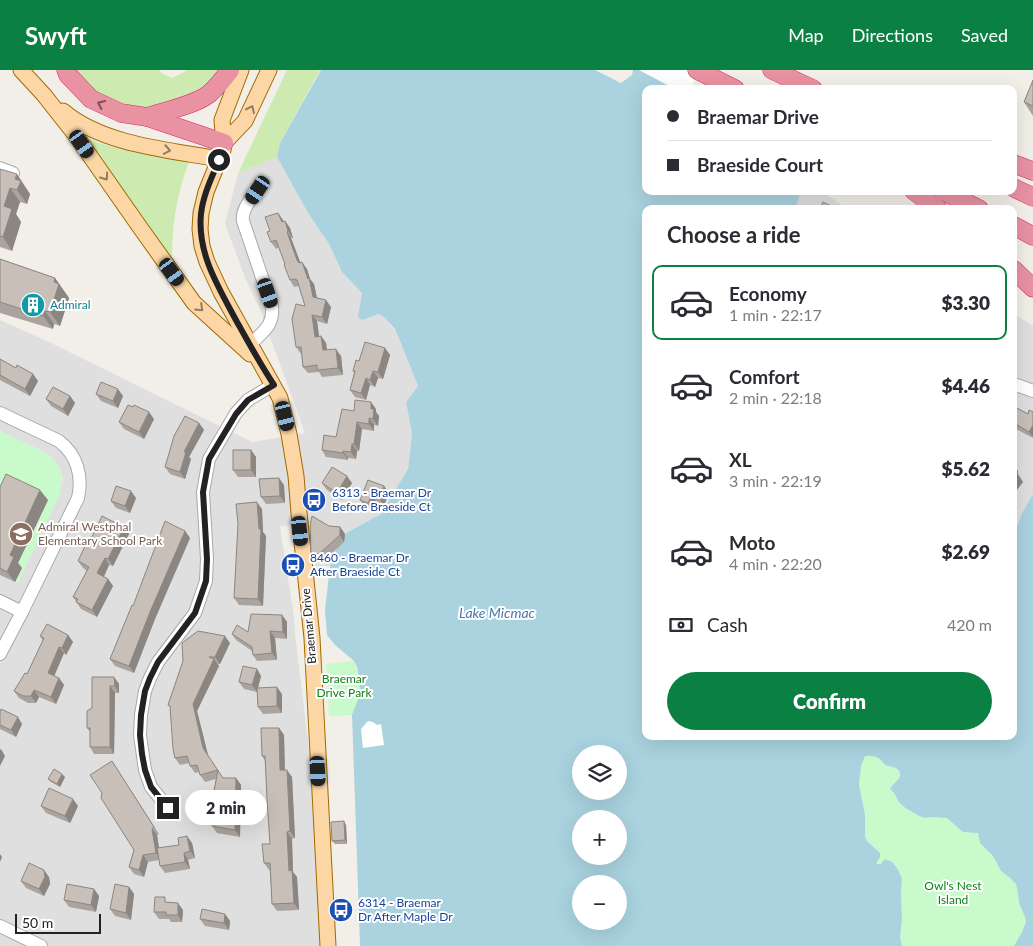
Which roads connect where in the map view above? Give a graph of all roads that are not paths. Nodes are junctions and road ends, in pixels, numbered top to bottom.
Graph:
1 (21, 70) edge
2 (66, 70) edge
3 (230, 70) edge
4 (241, 70) edge
5 (269, 70) edge
6 (772, 70) edge
7 (698, 71) edge
8 (727, 85) edge
9 (804, 85) edge
10 (44, 96) junction
11 (147, 117) junction
12 (224, 142) junction
13 (219, 160) junction
14 (1017, 165) edge
15 (0, 168) edge
16 (1033, 171) edge
17 (13, 172) edge
18 (1017, 189) edge
19 (258, 190) dead end
20 (919, 195) edge
21 (951, 195) edge
22 (1033, 197) edge
23 (933, 205) edge
24 (970, 205) edge
25 (1017, 228) edge
26 (1033, 236) edge
27 (1017, 273) edge
28 (1033, 288) edge
29 (250, 345) junction
30 (260, 364) junction
31 (274, 385) junction
32 (1017, 385) edge
33 (1033, 391) edge
34 (0, 413) edge
35 (0, 601) edge
36 (22, 612) junction
37 (0, 654) edge
38 (168, 808) dead end
39 (0, 926) edge
40 (42, 946) edge
41 (328, 946) edge

1 - 10 main road
11 -> 2 highway
3 - 11 highway
4 - 12 main road, Braemar Drive
12 -> 5 main road, Braemar Drive
6 - 9 highway
7 - 8 highway
10 -> 13 main road
10 -> 30 main road
11 - 12 highway
12 - 13 main road, Braemar Drive
13 - 29 main road, Braemar Drive
14 - 16 highway
15 - 17 street
18 - 22 highway
19 - 29 street
20 - 23 highway
21 - 24 highway
25 - 26 highway
27 - 28 highway
29 - 30 main road, Braemar Drive
30 - 31 main road, Braemar Drive
31 - 38 street
31 - 41 main road, Braemar Drive
32 - 33 street
34 - 36 street
35 - 36 street
36 - 37 street
39 - 40 street

